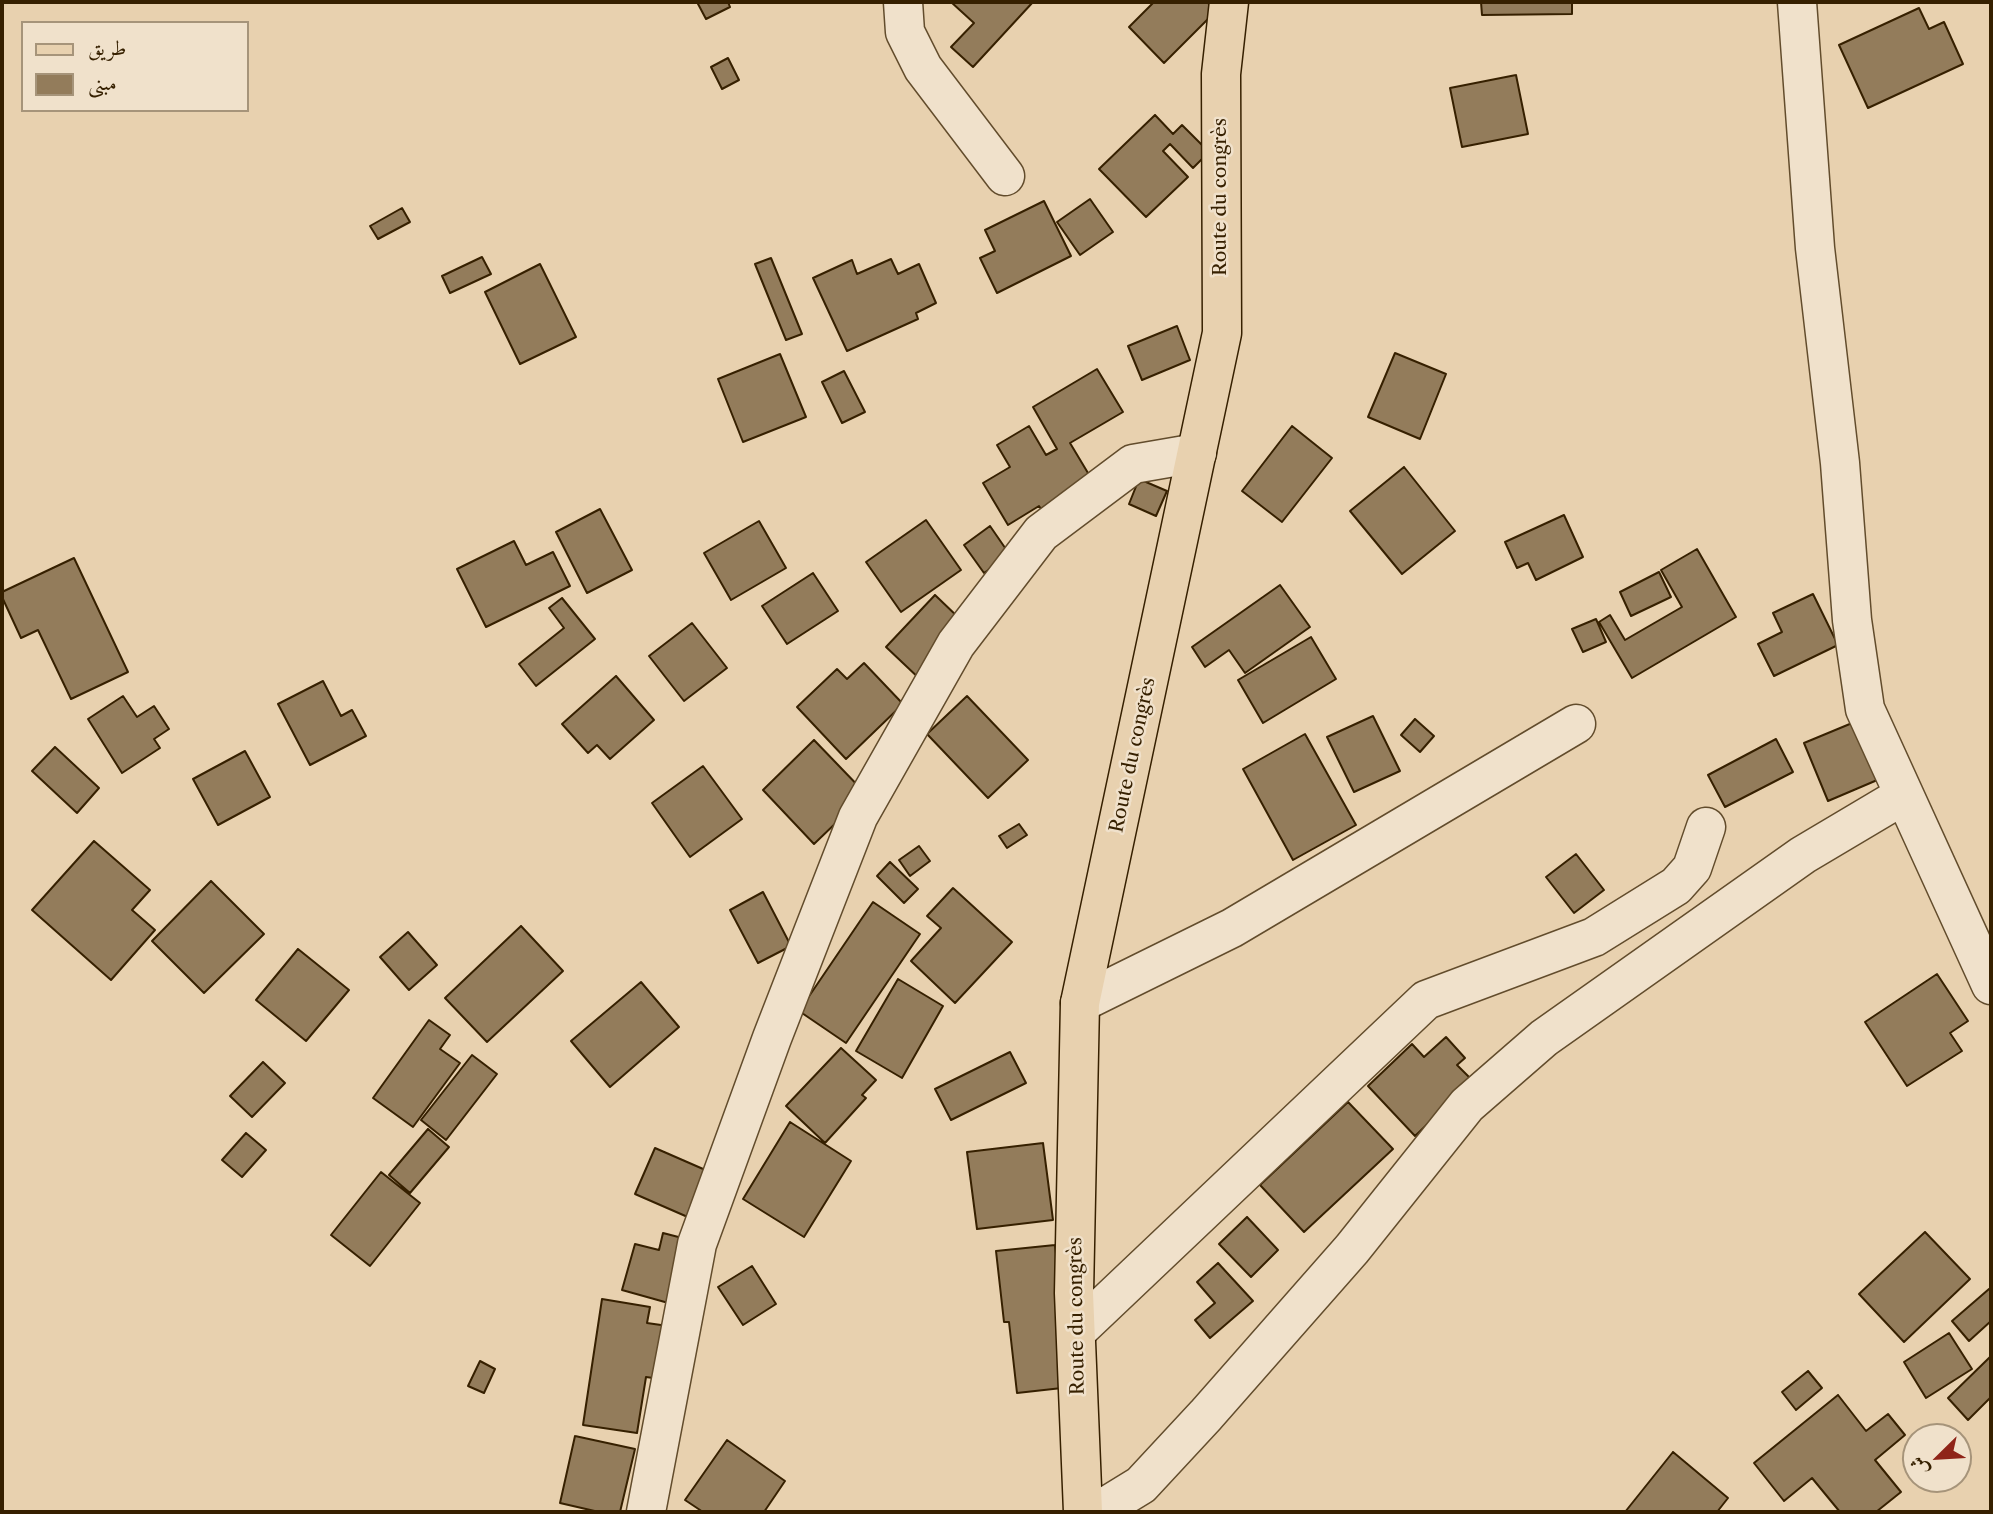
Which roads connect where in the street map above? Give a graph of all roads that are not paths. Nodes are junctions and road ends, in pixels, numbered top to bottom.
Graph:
1 (903, 2) edge
2 (1229, 2) edge
3 (1797, 2) edge
4 (1005, 176) dead end
5 (1197, 453) junction
6 (1576, 724) dead end
7 (1904, 795) junction
8 (1706, 827) dead end
9 (1991, 985) edge
10 (1080, 1003) junction
11 (1076, 1332) junction
12 (646, 1512) edge
13 (1083, 1512) edge
14 (1097, 1512) edge

1 - 4 street
2 - 5 main road, Route du congrès
3 - 7 street
5 - 10 main road, Route du congrès
5 - 12 street
6 - 10 street
7 - 9 street
7 - 14 street
8 - 11 street
10 - 11 main road, Route du congrès
11 - 13 main road, Route du congrès

